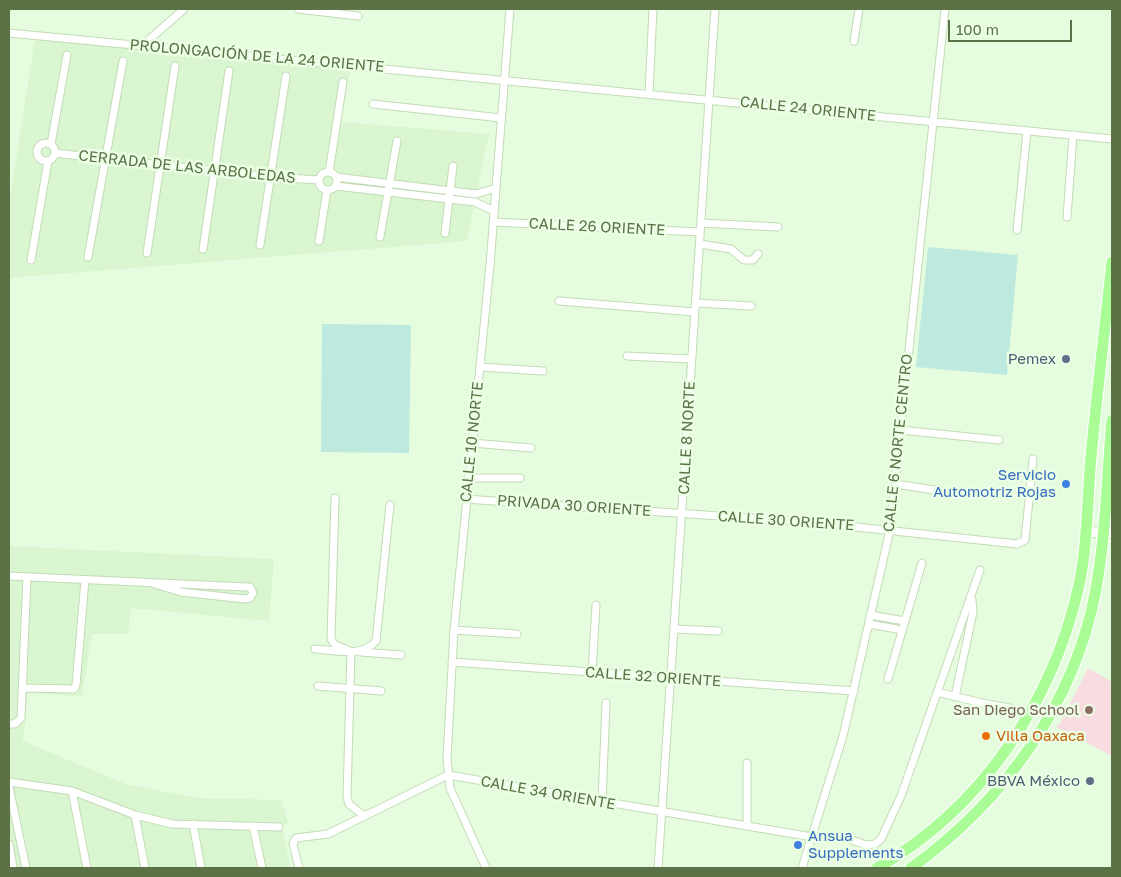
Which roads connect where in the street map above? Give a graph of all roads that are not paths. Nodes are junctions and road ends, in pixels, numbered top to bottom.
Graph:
1 (184, 9) edge
2 (298, 9) edge
3 (510, 9) edge
4 (653, 9) edge
5 (715, 9) edge
6 (859, 9) edge
7 (945, 9) edge
8 (358, 16) dead end
9 (9, 33) edge
10 (854, 41) dead end
11 (144, 45) junction
12 (67, 55) dead end
13 (123, 61) dead end
14 (174, 66) dead end
15 (229, 71) dead end
16 (286, 76) dead end
17 (504, 79) junction
18 (344, 82) dead end
19 (649, 93) junction
20 (709, 99) junction
21 (373, 104) dead end
22 (501, 118) junction
23 (933, 121) junction
24 (1027, 131) junction
25 (1073, 135) junction
26 (1112, 139) edge
27 (397, 141) dead end
28 (51, 144) junction
29 (55, 153) junction
30 (104, 160) junction
31 (48, 161) junction
32 (159, 166) junction
33 (453, 166) dead end
34 (214, 170) junction
35 (329, 172) junction
36 (270, 177) junction
37 (336, 177) junction
38 (320, 180) junction
39 (389, 184) junction
40 (336, 186) junction
41 (496, 188) junction
42 (327, 190) junction
43 (450, 191) junction
44 (388, 192) junction
45 (449, 199) junction
46 (494, 212) junction
47 (1067, 216) dead end
48 (493, 222) junction
49 (701, 223) junction
50 (778, 227) dead end
51 (1017, 230) dead end
52 (700, 232) junction
53 (444, 233) dead end
54 (380, 237) dead end
55 (319, 241) dead end
56 (700, 244) junction
57 (260, 245) dead end
58 (203, 249) dead end
59 (147, 253) dead end
60 (758, 254) dead end
61 (88, 257) dead end
62 (31, 260) dead end
63 (1112, 262) edge
64 (559, 301) dead end
65 (696, 303) junction
66 (752, 306) dead end
67 (695, 312) junction
68 (627, 356) dead end
69 (691, 359) junction
70 (480, 367) junction
71 (543, 371) dead end
72 (1112, 420) edge
73 (900, 430) junction
74 (1000, 440) dead end
75 (472, 444) junction
76 (531, 448) dead end
77 (1033, 458) dead end
78 (468, 478) junction
79 (520, 478) dead end
80 (895, 484) junction
81 (941, 490) dead end
82 (335, 498) dead end
83 (465, 499) junction
84 (390, 504) dead end
85 (683, 514) junction
86 (890, 530) junction
87 (1087, 532) junction
88 (1108, 533) edge
89 (922, 563) dead end
90 (980, 570) dead end
91 (9, 576) edge
92 (27, 577) junction
93 (85, 580) junction
94 (151, 583) junction
95 (972, 599) junction
96 (596, 605) dead end
97 (870, 615) junction
98 (905, 621) junction
99 (869, 624) junction
100 (674, 629) junction
101 (454, 630) junction
102 (902, 630) junction
103 (718, 631) dead end
104 (517, 634) dead end
105 (955, 637) junction
106 (967, 641) junction
107 (315, 649) dead end
108 (354, 652) junction
109 (401, 655) dead end
110 (452, 662) junction
111 (592, 672) junction
112 (670, 678) junction
113 (888, 679) dead end
114 (318, 686) dead end
115 (22, 688) junction
116 (350, 689) junction
117 (380, 691) dead end
118 (854, 691) junction
119 (937, 692) junction
120 (955, 697) junction
121 (606, 703) dead end
122 (1031, 712) junction
123 (9, 724) edge
124 (747, 763) dead end
125 (448, 775) junction
126 (9, 782) edge
127 (9, 787) edge
128 (72, 791) junction
129 (602, 802) junction
130 (661, 812) junction
131 (135, 815) junction
132 (364, 816) junction
133 (193, 824) junction
134 (747, 825) junction
135 (253, 826) junction
136 (279, 827) dead end
137 (838, 835) dead end
138 (812, 837) junction
139 (9, 844) edge
140 (13, 868) edge
141 (26, 868) edge
142 (87, 868) edge
143 (145, 868) edge
144 (202, 868) edge
145 (262, 868) edge
146 (299, 868) edge
147 (486, 868) edge
148 (658, 868) edge
149 (802, 868) edge
150 (876, 868) edge
151 (911, 868) edge

1 - 11 street
2 - 8 street
3 - 17 street, CALLE 10 NORTE
4 - 19 street
5 - 20 street, CALLE 8 NORTE
6 - 10 street
7 - 23 street, CALLE 6 NORTE CENTRO
9 - 11 street, PROLONGACIÓN DE LA 24 ORIENTE
11 - 17 street, PROLONGACIÓN DE LA 24 ORIENTE
12 - 28 street
13 - 30 street
14 - 32 street
15 - 34 street
16 - 36 street
17 - 19 street, CALLE 24 ORIENTE
17 - 22 street, CALLE 10 NORTE
18 - 35 street
19 - 20 street, CALLE 24 ORIENTE
20 - 23 street, CALLE 24 ORIENTE
20 - 49 street, CALLE 8 NORTE
21 - 22 street
22 - 41 street, CALLE 10 NORTE
23 - 24 street, CALLE 24 ORIENTE
23 - 73 street, CALLE 6 NORTE CENTRO
24 - 25 street, CALLE 24 ORIENTE
24 - 51 street
25 - 26 street, CALLE 24 ORIENTE
25 - 47 street
27 - 39 street
28 - 29 street
28 - 31 street
29 - 30 street, CERRADA DE LAS ARBOLEDAS
29 - 31 street
30 - 32 street, CERRADA DE LAS ARBOLEDAS
30 - 61 street
31 - 62 street
32 - 34 street, CERRADA DE LAS ARBOLEDAS
32 - 59 street
33 - 43 street
34 - 36 street, CERRADA DE LAS ARBOLEDAS
34 - 58 street
35 - 37 street
35 - 38 street
36 - 38 street, CERRADA DE LAS ARBOLEDAS
36 - 57 street
37 - 39 street
37 - 40 street
38 - 42 street
39 - 43 street
39 - 44 street
40 - 42 street
40 - 44 street
41 - 43 street
41 - 46 street, CALLE 10 NORTE
42 - 55 street
43 - 45 street
44 - 45 street
44 - 54 street
45 - 46 street
45 - 53 street
46 - 48 street, CALLE 10 NORTE
48 - 52 street, CALLE 26 ORIENTE
48 - 70 street, CALLE 10 NORTE
49 - 50 street
49 - 52 street, CALLE 8 NORTE
52 - 56 street, CALLE 8 NORTE
56 - 60 street
56 - 65 street, CALLE 8 NORTE
63 - 87 main road
64 - 67 street
65 - 66 street
65 - 67 street, CALLE 8 NORTE
67 - 69 street, CALLE 8 NORTE
68 - 69 street
69 - 85 street, CALLE 8 NORTE
70 - 71 street
70 - 75 street, CALLE 10 NORTE
72 - 88 main road
73 - 74 street
73 - 80 street, CALLE 6 NORTE CENTRO
75 - 76 street
75 - 78 street, CALLE 10 NORTE
77 - 86 street
78 - 79 street
78 - 83 street, CALLE 10 NORTE
80 - 81 street
80 - 86 street, CALLE 6 NORTE CENTRO
82 - 108 street
83 - 85 street, PRIVADA 30 ORIENTE
83 - 101 street, CALLE 10 NORTE
84 - 108 street
85 - 86 street, CALLE 30 ORIENTE
85 - 100 street, CALLE 8 NORTE
86 - 97 street, CALLE 6 NORTE CENTRO
87 - 88 street
87 - 122 main road
88 - 151 main road
89 - 98 street
90 - 95 street
91 - 92 street
92 - 93 street
92 - 115 street
93 - 94 street
93 - 115 street
94 - 94 street
95 - 105 street
95 - 106 street
96 - 111 street
97 - 98 street
97 - 99 street, CALLE 6 NORTE CENTRO
98 - 102 street
99 - 102 street
99 - 118 street, CALLE 6 NORTE CENTRO
100 - 103 street
100 - 112 street, CALLE 8 NORTE
101 - 104 street
101 - 110 street, CALLE 10 NORTE
102 - 113 street
105 - 106 street
105 - 119 street
106 - 120 street
107 - 108 street
108 - 109 street
108 - 116 street
110 - 111 street, CALLE 32 ORIENTE
110 - 125 street, CALLE 10 NORTE
111 - 112 street, CALLE 32 ORIENTE
112 - 118 street, CALLE 32 ORIENTE
112 - 130 street, CALLE 8 NORTE
114 - 116 street
115 - 123 street
116 - 117 street
116 - 132 street
118 - 138 street, CALLE 6 NORTE CENTRO
119 - 120 street
119 - 137 street
120 - 122 street
121 - 129 street
122 - 150 main road
124 - 134 street
125 - 129 street, CALLE 34 ORIENTE
125 - 132 street
125 - 147 street, CALLE 10 NORTE
126 - 128 street
127 - 141 street
128 - 131 street
128 - 142 street
129 - 130 street, CALLE 34 ORIENTE
130 - 134 street, CALLE 34 ORIENTE
130 - 148 street, CALLE 8 NORTE
131 - 133 street
131 - 143 street
132 - 146 street
133 - 135 street
133 - 144 street
134 - 138 street, CALLE 34 ORIENTE
135 - 136 street
135 - 145 street
138 - 149 street, CALLE 6 NORTE CENTRO
139 - 140 street

